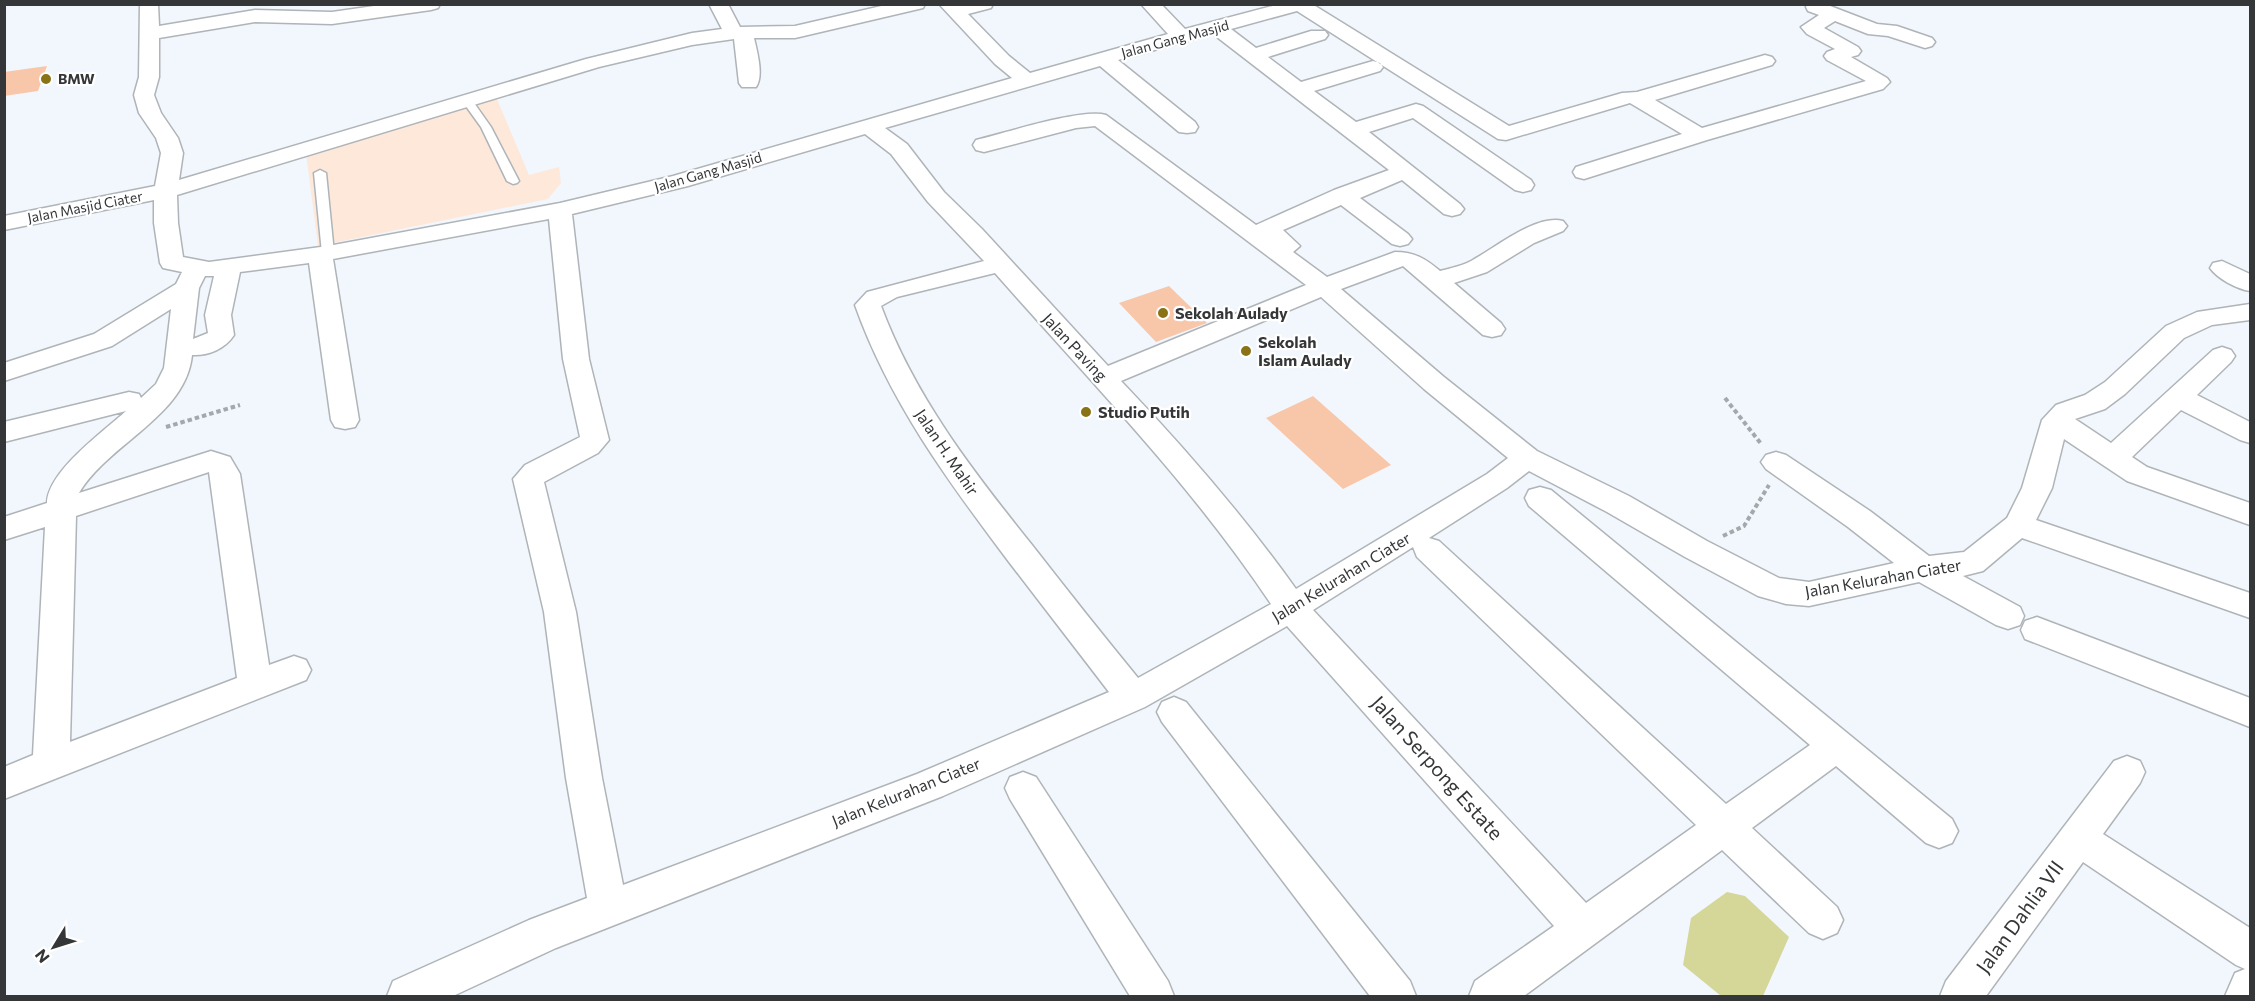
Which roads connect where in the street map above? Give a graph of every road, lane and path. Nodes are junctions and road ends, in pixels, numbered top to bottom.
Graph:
1 (148, 4) edge
2 (430, 4) edge
3 (718, 4) edge
4 (916, 4) edge
5 (984, 4) edge
6 (1150, 4) edge
7 (1809, 4) edge
8 (1859, 4) edge
9 (1301, 5) edge
10 (952, 8) edge
11 (297, 10) edge
12 (1836, 16) junction
13 (1217, 27) junction
14 (738, 33) junction
15 (148, 34) junction
16 (1318, 35) dead end
17 (1182, 37) junction
18 (1925, 42) dead end
19 (1255, 55) junction
20 (1104, 59) junction
21 (1765, 61) dead end
22 (1373, 67) dead end
23 (1027, 81) junction
24 (749, 83) dead end
25 (1298, 89) junction
26 (1638, 98) junction
27 (468, 102) junction
28 (869, 127) junction
29 (1187, 127) dead end
30 (1353, 130) junction
31 (1699, 135) junction
32 (984, 146) dead end
33 (1403, 172) junction
34 (1584, 172) dead end
35 (320, 173) dead end
36 (513, 181) dead end
37 (1523, 184) dead end
38 (166, 191) junction
39 (1342, 195) junction
40 (1452, 209) dead end
41 (560, 210) junction
42 (4, 223) edge
43 (1555, 226) dead end
44 (1400, 239) dead end
45 (324, 254) junction
46 (1001, 264) junction
47 (229, 266) junction
48 (2222, 268) dead end
49 (191, 278) junction
50 (1322, 280) junction
51 (1436, 281) junction
52 (2250, 284) edge
53 (2250, 312) edge
54 (1492, 329) dead end
55 (195, 347) dead end
56 (2222, 356) dead end
57 (4, 372) edge
58 (1104, 378) junction
59 (1725, 398) dead end
60 (2179, 398) junction
61 (129, 401) dead end
62 (240, 405) dead end
63 (345, 420) dead end
64 (2056, 420) junction
65 (161, 428) dead end
66 (4, 432) edge
67 (2250, 433) edge
68 (1527, 458) junction
69 (2113, 458) junction
70 (1776, 462) junction
71 (1540, 498) dead end
72 (63, 510) junction
73 (2250, 514) edge
74 (2018, 525) junction
75 (4, 529) edge
76 (1428, 549) dead end
77 (1695, 549) junction
78 (1923, 569) junction
79 (2250, 606) edge
80 (1291, 608) junction
81 (294, 670) dead end
82 (255, 686) junction
83 (1133, 698) junction
84 (1174, 712) dead end
85 (2250, 713) edge
86 (1836, 746) junction
87 (51, 764) junction
88 (2127, 772) dead end
89 (4, 783) edge
90 (1023, 788) dead end
91 (1723, 827) junction
92 (1939, 831) dead end
93 (2078, 838) junction
94 (608, 909) junction
95 (1823, 920) dead end
96 (1583, 929) junction
97 (2250, 951) edge
98 (2250, 987) edge
99 (408, 996) edge
100 (1153, 996) edge
101 (1395, 996) edge
102 (1490, 996) edge
103 (1961, 996) edge
104 (2246, 996) edge

1 - 15 street
2 - 11 street
3 - 14 street
4 - 14 street, Jalan Masjid Ciater
5 - 10 street
6 - 17 street
7 - 12 street
8 - 12 street
9 - 13 street, Jalan Gang Masjid
9 - 26 street
10 - 23 street
11 - 15 street
12 - 18 street
12 - 31 street
13 - 17 street, Jalan Gang Masjid
13 - 19 street
14 - 24 street
14 - 27 street, Jalan Masjid Ciater
15 - 38 street
16 - 19 street
17 - 20 street, Jalan Gang Masjid
19 - 25 street
20 - 23 street, Jalan Gang Masjid
20 - 29 street
21 - 26 street
22 - 25 street
23 - 28 street, Jalan Gang Masjid
25 - 30 street
26 - 31 street
27 - 36 lane
27 - 38 street, Jalan Masjid Ciater
28 - 41 street, Jalan Gang Masjid
28 - 46 street, Jalan Paving
30 - 33 street
30 - 37 street
31 - 34 street
32 - 50 street
33 - 39 street
33 - 40 street
35 - 45 lane
38 - 42 street, Jalan Masjid Ciater
38 - 49 street, Jalan Gang Masjid
39 - 44 street
39 - 50 street
41 - 45 street, Jalan Gang Masjid
41 - 94 street
43 - 51 street
45 - 47 street, Jalan Gang Masjid
45 - 63 street
46 - 58 street, Jalan Paving
46 - 83 street, Jalan H. Mahir
47 - 49 street, Jalan Gang Masjid
47 - 55 street
48 - 52 street
49 - 57 street
49 - 72 street
50 - 51 street
50 - 58 street
50 - 68 street
51 - 54 street
53 - 64 street
56 - 60 street
58 - 80 street, Jalan Paving
59 - 70 path
60 - 67 street
60 - 69 street
61 - 66 street
62 - 65 path
64 - 69 street
64 - 74 street, Jalan Kelurahan Ciater
68 - 77 street, Jalan Kelurahan Ciater
68 - 80 street, Jalan Kelurahan Ciater
69 - 73 street
70 - 77 path
70 - 78 street
71 - 86 street
72 - 75 street
72 - 82 street
72 - 87 street
74 - 78 street, Jalan Kelurahan Ciater
74 - 79 street
76 - 91 street
77 - 78 street, Jalan Kelurahan Ciater
78 - 85 street
80 - 83 street, Jalan Kelurahan Ciater
80 - 96 street, Jalan Serpong Estate
81 - 82 street
82 - 87 street
83 - 94 street, Jalan Kelurahan Ciater
84 - 101 street
86 - 91 street
86 - 92 street
87 - 89 street
88 - 93 street, Jalan Dahlia VII
90 - 100 street
91 - 95 street
91 - 96 street
93 - 97 street
93 - 103 street, Jalan Dahlia VII
94 - 99 street, Jalan Kelurahan Ciater
96 - 102 street
98 - 104 street

